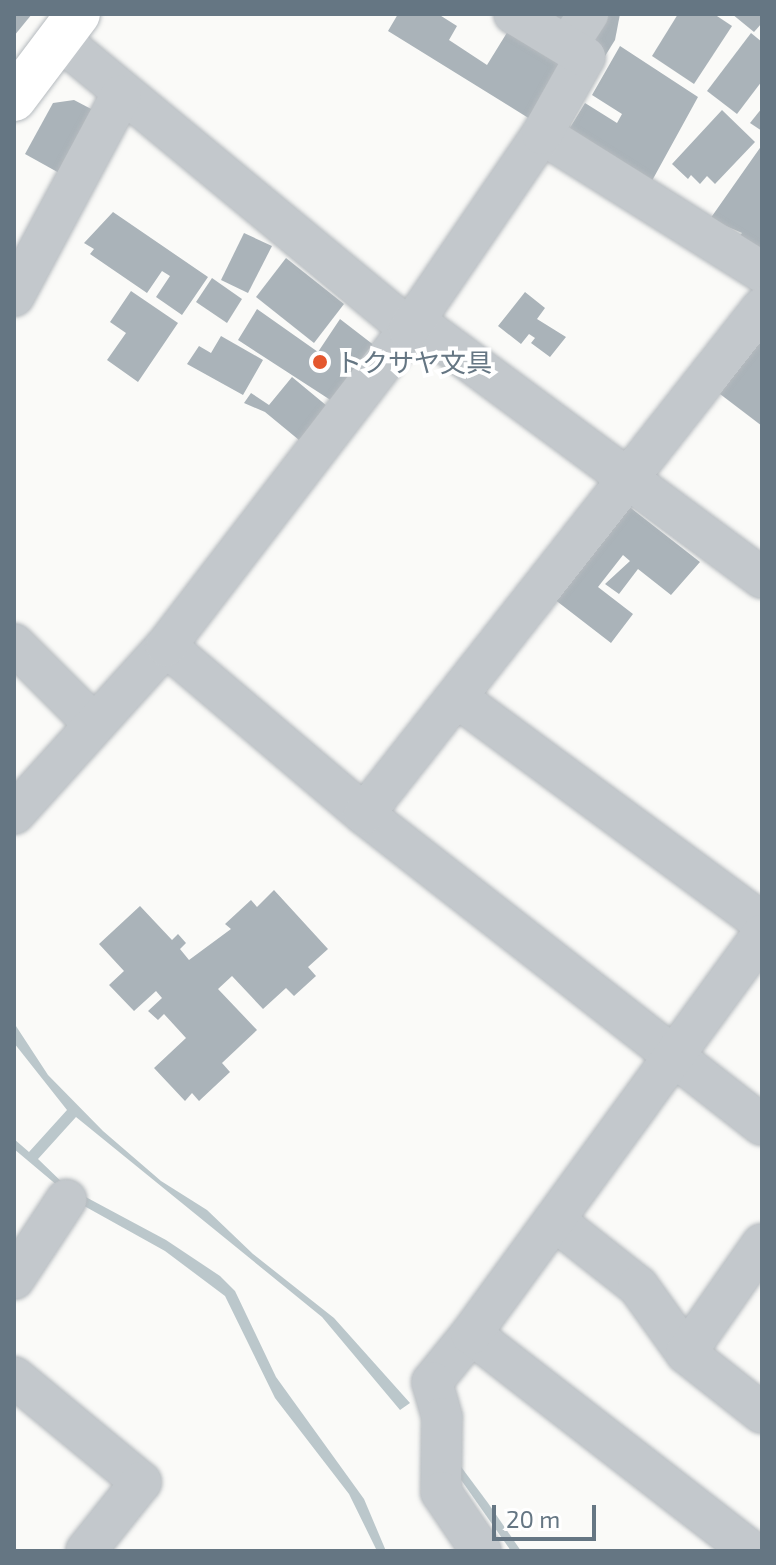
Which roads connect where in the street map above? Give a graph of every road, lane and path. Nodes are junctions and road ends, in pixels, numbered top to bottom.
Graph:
1 (514, 14) edge
2 (68, 27) edge
3 (578, 30) edge
4 (121, 96) junction
5 (14, 99) edge
6 (542, 134) junction
7 (762, 272) edge
8 (14, 296) edge
9 (762, 308) edge
10 (412, 325) junction
11 (627, 477) junction
12 (762, 578) edge
13 (14, 644) edge
14 (166, 646) junction
15 (459, 699) junction
16 (94, 724) junction
17 (14, 814) edge
18 (364, 814) junction
19 (762, 922) edge
20 (762, 935) edge
21 (672, 1059) junction
22 (762, 1125) edge
23 (66, 1200) dead end
24 (554, 1220) junction
25 (762, 1244) edge
26 (14, 1279) edge
27 (471, 1334) junction
28 (686, 1353) junction
29 (14, 1377) edge
30 (762, 1413) edge
31 (86, 1551) edge
32 (481, 1551) edge
33 (751, 1551) edge

1 - 3 street
2 - 4 street
2 - 5 main road
3 - 6 street
4 - 8 street
4 - 10 street
6 - 7 street
6 - 10 street
9 - 11 street
10 - 11 street
10 - 14 street
11 - 12 street
11 - 15 street
13 - 16 street
14 - 16 street
14 - 18 street
15 - 18 street
15 - 19 street
16 - 17 street
18 - 21 street
20 - 21 street
21 - 22 street
21 - 24 street
23 - 26 street
24 - 27 street
24 - 28 street
25 - 28 street
27 - 32 street
27 - 33 street
28 - 30 street
29 - 31 street

